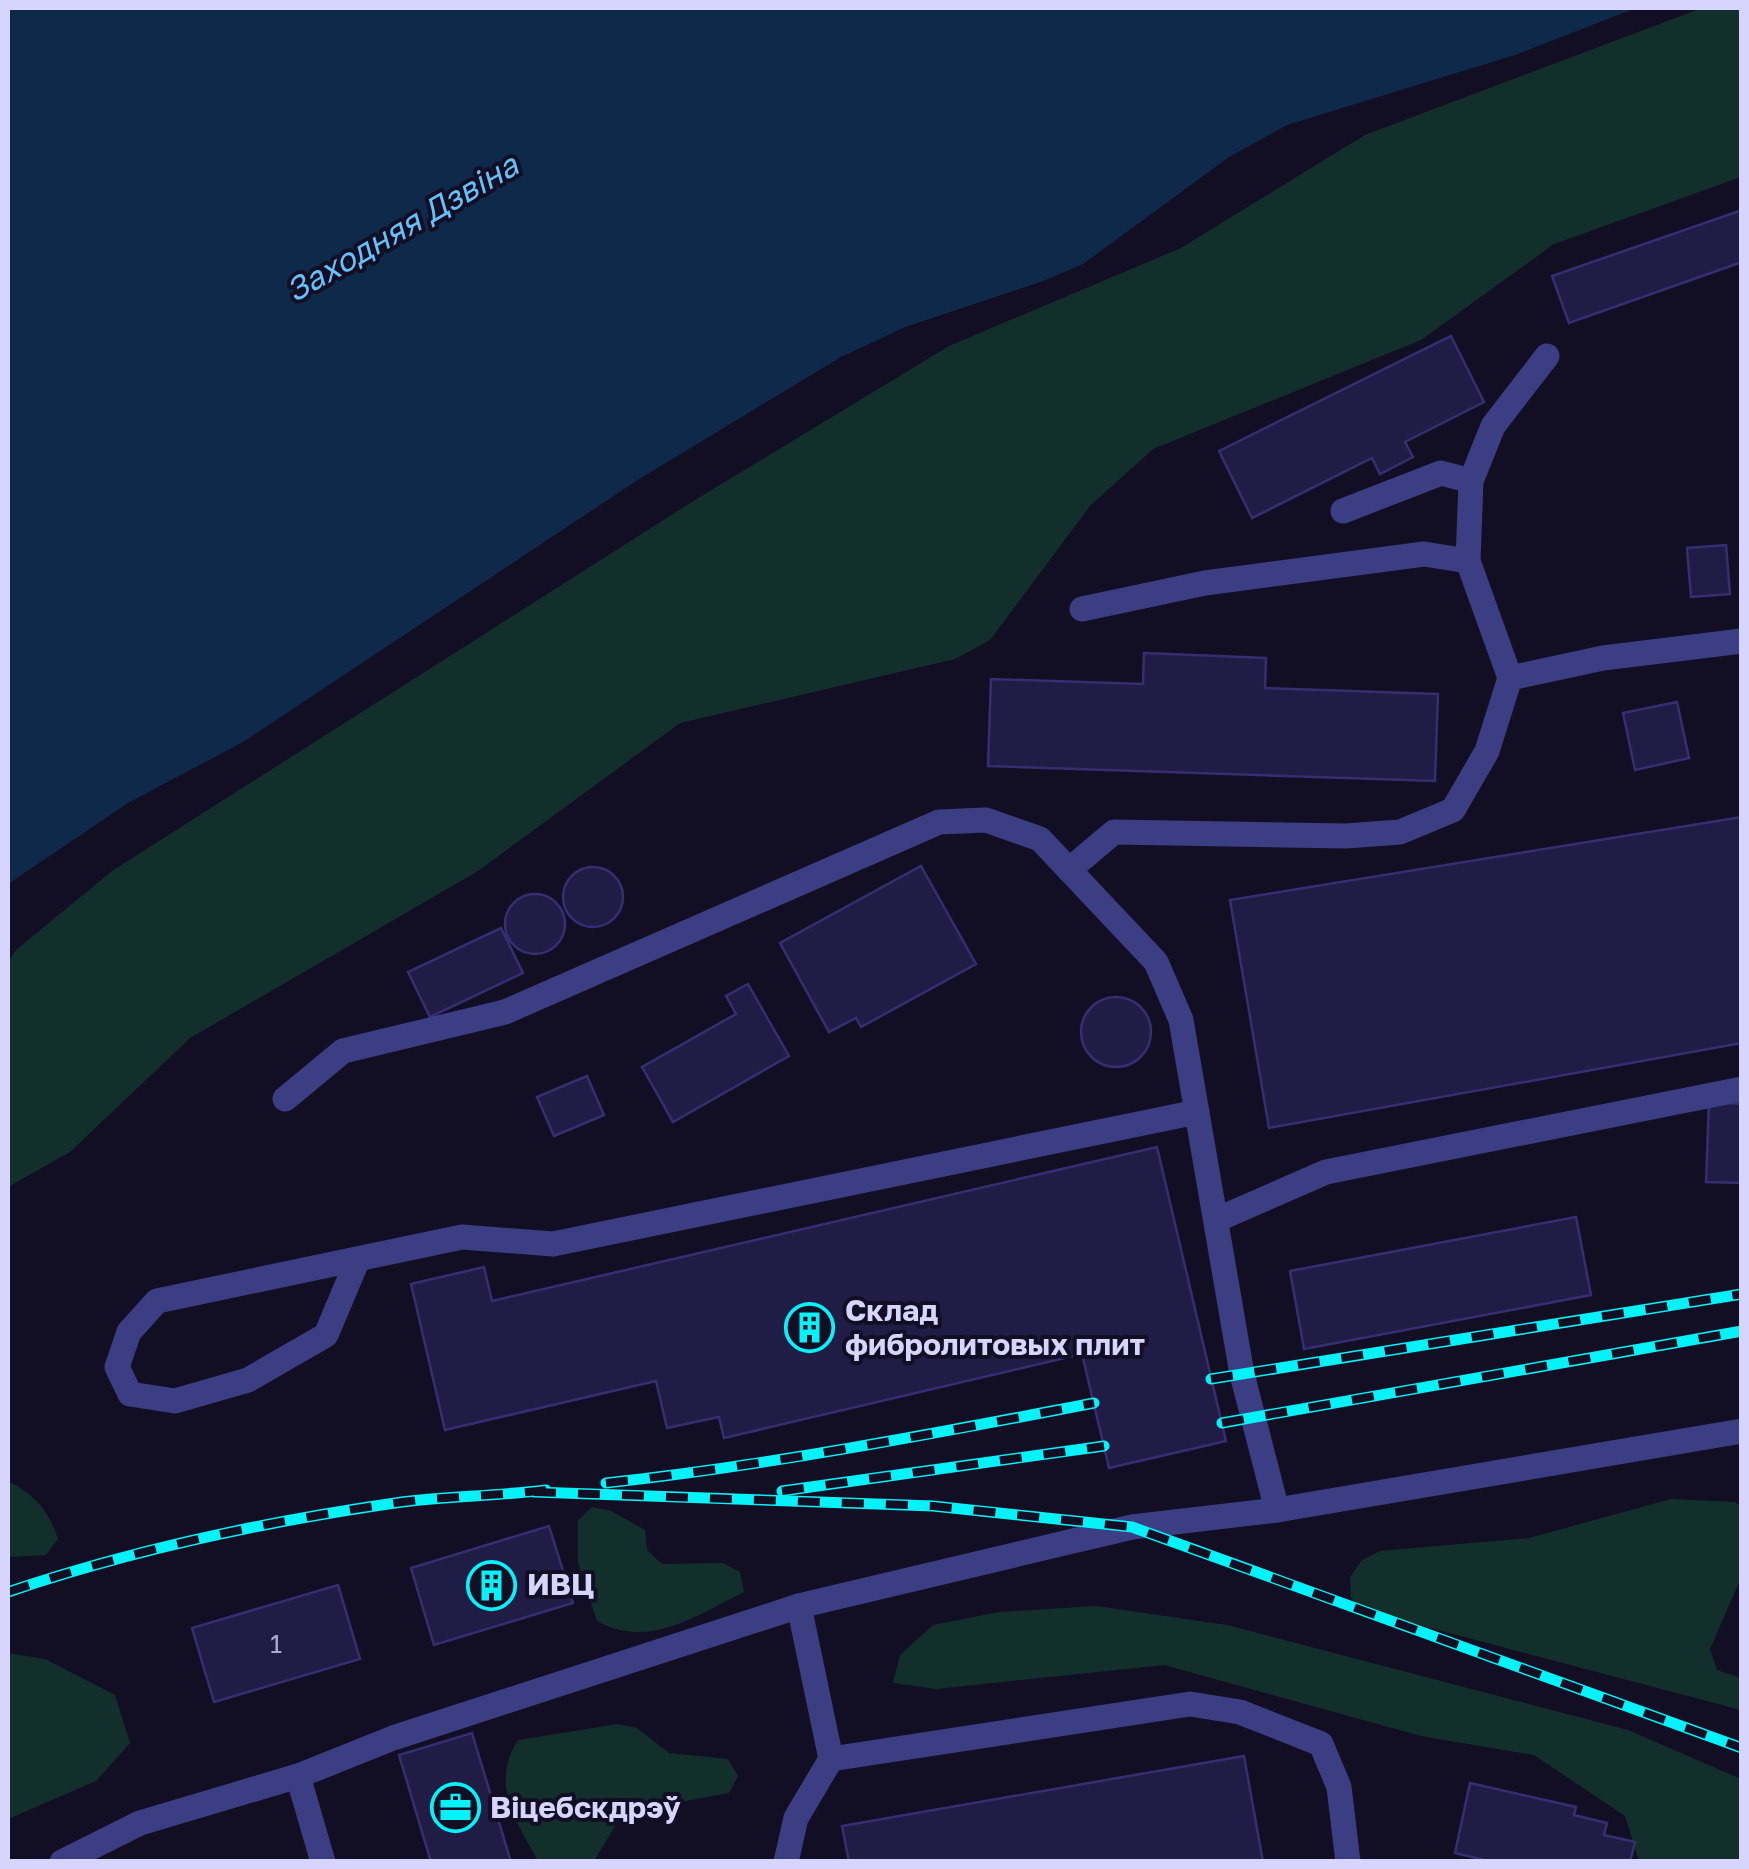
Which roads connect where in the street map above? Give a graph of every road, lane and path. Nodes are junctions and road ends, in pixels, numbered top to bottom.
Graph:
1 (1547, 356) dead end
2 (1472, 481) junction
3 (1343, 511) dead end
4 (1468, 561) junction
5 (1082, 609) dead end
6 (1742, 641) edge
7 (1510, 678) junction
8 (1069, 870) junction
9 (1742, 1089) edge
10 (285, 1100) dead end
11 (1197, 1112) junction
12 (1216, 1220) junction
13 (358, 1259) junction
14 (1742, 1431) edge
15 (1276, 1510) junction
16 (800, 1606) junction
17 (831, 1759) junction
18 (298, 1776) junction
19 (62, 1862) edge
20 (323, 1862) edge
21 (786, 1862) edge
22 (1348, 1862) edge

1 - 2 street
2 - 3 street
2 - 4 street
4 - 5 street
4 - 7 street
6 - 7 street
7 - 8 street
8 - 10 street
8 - 11 street
9 - 12 street
11 - 12 street
11 - 13 street
12 - 15 street
13 - 13 street
14 - 15 street
15 - 16 street
16 - 17 street
16 - 18 street
17 - 21 street
17 - 22 street
18 - 19 street
18 - 20 street

